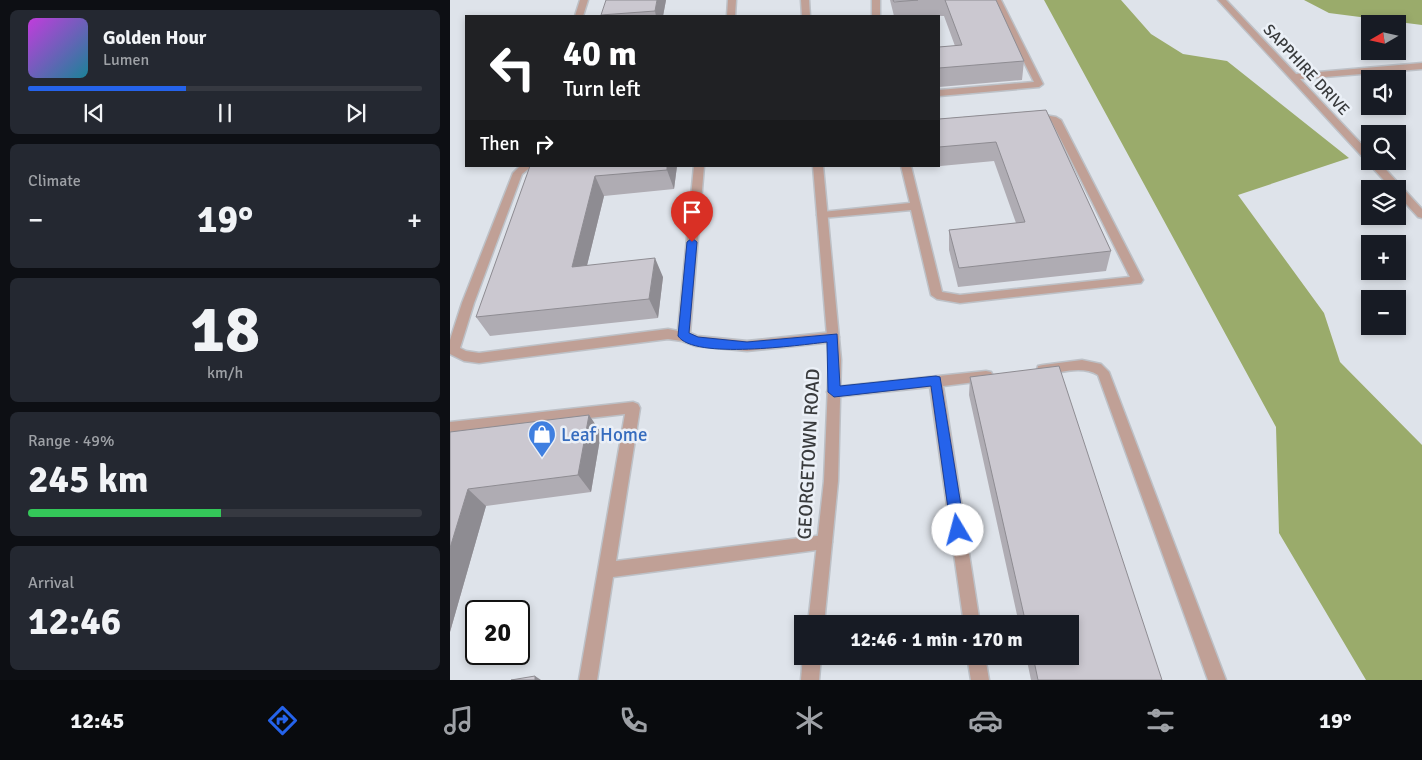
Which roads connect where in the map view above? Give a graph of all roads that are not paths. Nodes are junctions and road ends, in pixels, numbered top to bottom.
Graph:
1 (584, 0) edge
2 (732, 0) edge
3 (805, 0) edge
4 (876, 0) edge
5 (997, 0) edge
6 (1222, 0) edge
7 (579, 15) edge
8 (731, 15) edge
9 (806, 15) edge
10 (876, 15) edge
11 (1422, 66) edge
12 (1294, 77) junction
13 (940, 93) edge
14 (1017, 117) edge
15 (1361, 149) edge
16 (526, 167) edge
17 (699, 167) edge
18 (818, 167) edge
19 (906, 167) edge
20 (1380, 170) edge
21 (916, 206) junction
22 (822, 215) junction
23 (1422, 215) edge
24 (684, 336) junction
25 (833, 337) junction
26 (1031, 371) edge
27 (1002, 374) edge
28 (936, 381) junction
29 (834, 392) junction
30 (450, 428) edge
31 (824, 542) junction
32 (606, 570) junction
33 (817, 615) edge
34 (971, 615) edge
35 (811, 665) edge
36 (978, 665) edge
37 (588, 680) edge
38 (810, 680) edge
39 (980, 680) edge
40 (1217, 680) edge

1 - 7 street
2 - 8 street
3 - 9 street
4 - 10 street
5 - 13 street
6 - 12 street, SAPPHIRE DRIVE
11 - 12 street
12 - 15 street, SAPPHIRE DRIVE
14 - 21 street
16 - 24 street
17 - 24 street
18 - 22 street, GEORGETOWN ROAD
19 - 21 street
20 - 23 street, SAPPHIRE DRIVE
21 - 22 street
22 - 25 street, GEORGETOWN ROAD
24 - 25 street
25 - 29 street, GEORGETOWN ROAD
26 - 40 street
27 - 28 street
28 - 29 street
28 - 34 street
29 - 31 street, GEORGETOWN ROAD
30 - 32 street
31 - 32 street
31 - 33 street, GEORGETOWN ROAD
32 - 37 street
35 - 38 street
36 - 39 street

